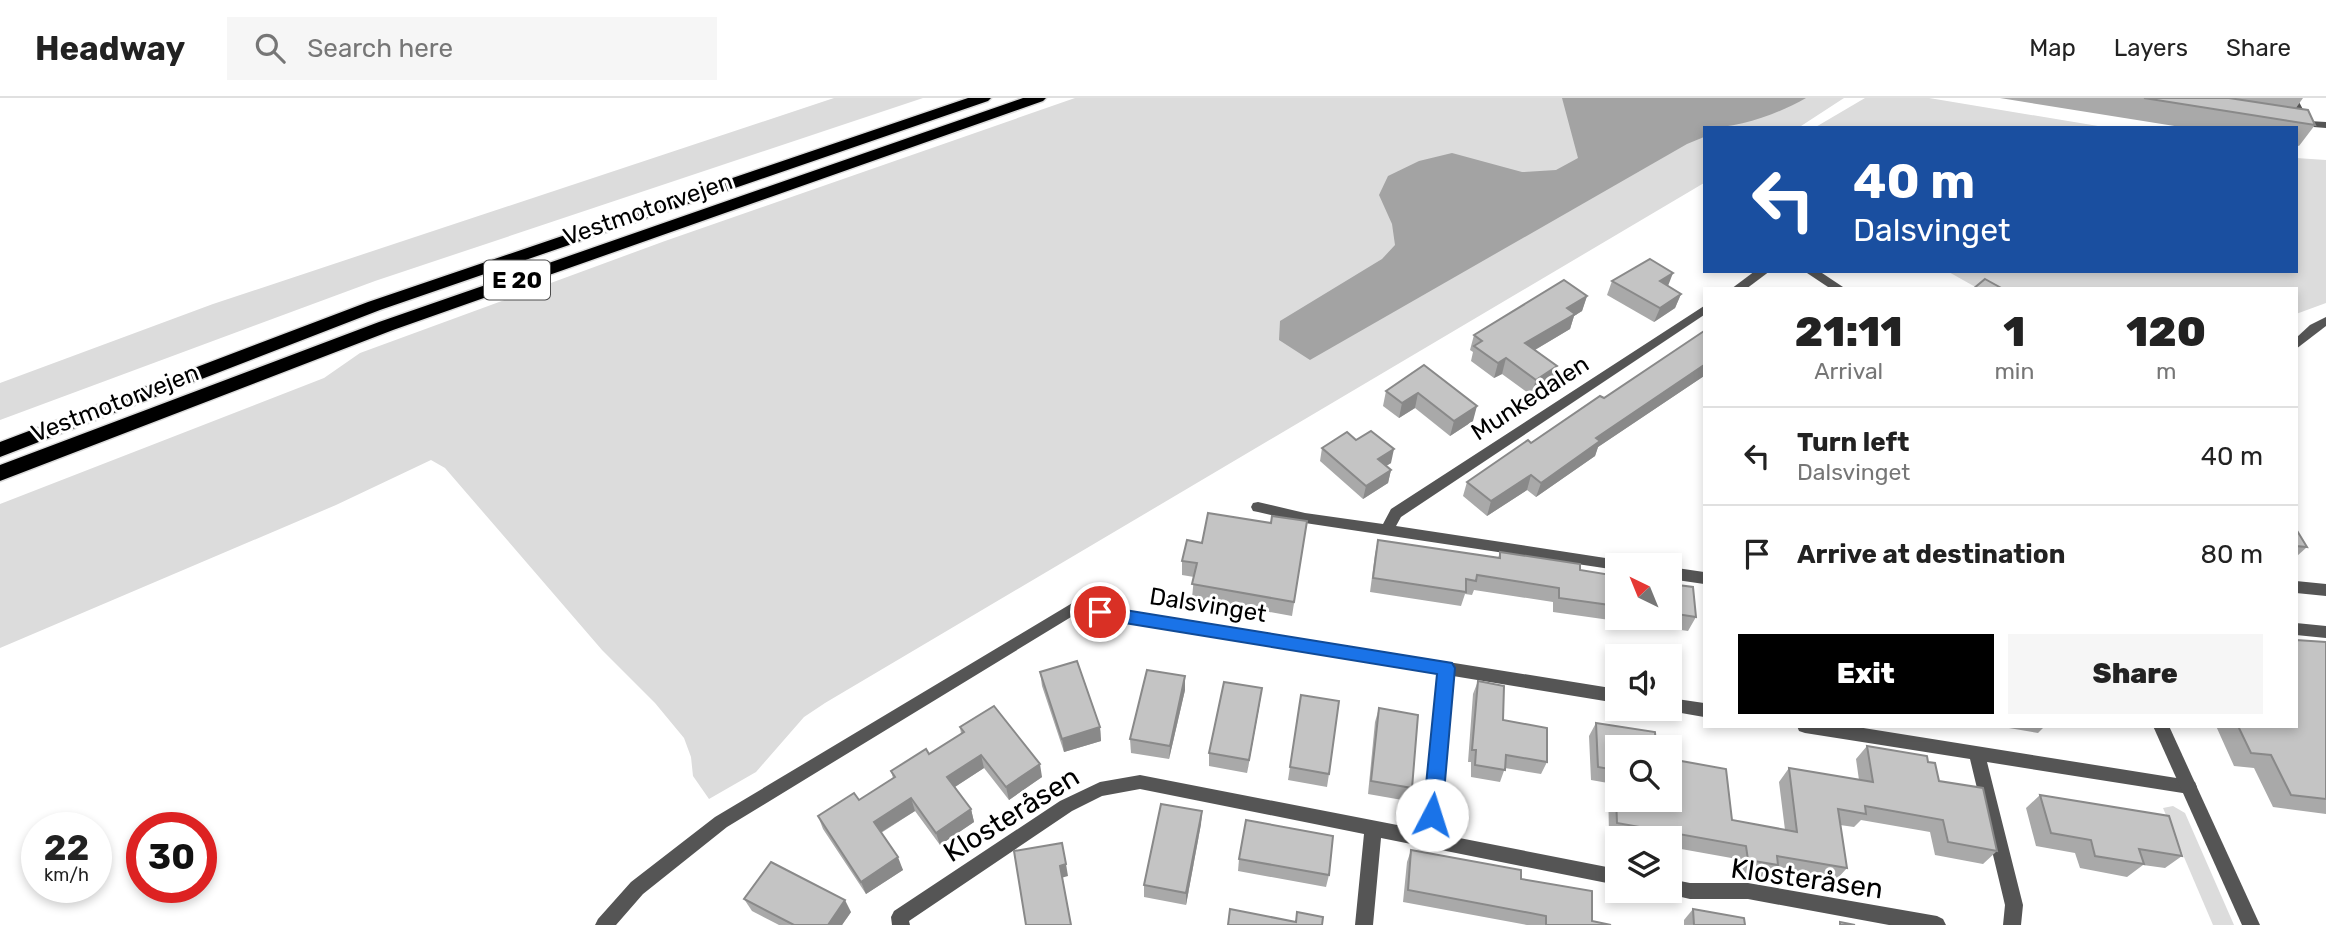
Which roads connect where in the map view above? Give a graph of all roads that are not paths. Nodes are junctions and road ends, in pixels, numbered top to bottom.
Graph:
1 (983, 98) edge
2 (1038, 98) edge
3 (2292, 98) edge
4 (2305, 124) junction
5 (2326, 125) edge
6 (2293, 126) edge
7 (1761, 273) edge
8 (1813, 273) edge
9 (1740, 287) edge
10 (1837, 287) edge
11 (1703, 311) edge
12 (2326, 321) edge
13 (2298, 343) edge
14 (0, 450) edge
15 (0, 473) edge
16 (1258, 507) dead end
17 (1387, 530) junction
18 (1605, 563) edge
19 (1682, 575) edge
20 (1703, 578) edge
21 (2298, 587) edge
22 (2326, 590) edge
23 (2298, 629) edge
24 (2326, 632) edge
25 (1446, 668) junction
26 (1605, 694) edge
27 (1682, 707) edge
28 (1703, 710) edge
29 (1818, 728) edge
30 (2162, 728) edge
31 (1977, 753) junction
32 (2189, 787) junction
33 (1373, 828) junction
34 (1430, 841) junction
35 (1605, 875) edge
36 (1682, 889) edge
37 (604, 925) edge
38 (901, 925) edge
39 (1364, 925) edge
40 (1937, 925) edge
41 (2012, 925) edge
42 (2252, 925) edge

1 - 14 highway, Vestmotorvejen / E 20
2 - 15 highway, Vestmotorvejen / E 20
3 - 4 street
4 - 5 street
4 - 6 street
7 - 9 street
8 - 10 street
11 - 17 street, Munkedalen
12 - 13 street
16 - 17 street
17 - 18 street
19 - 20 street
21 - 22 street
23 - 24 street
25 - 26 street, Dalsvinget
25 - 34 street
25 - 37 street, Dalsvinget
27 - 28 street
29 - 31 street
30 - 32 street
31 - 32 street
31 - 41 street
32 - 42 street
33 - 34 street, Klosteråsen
33 - 38 street, Klosteråsen
33 - 39 street
34 - 35 street, Klosteråsen
36 - 40 street, Klosteråsen

